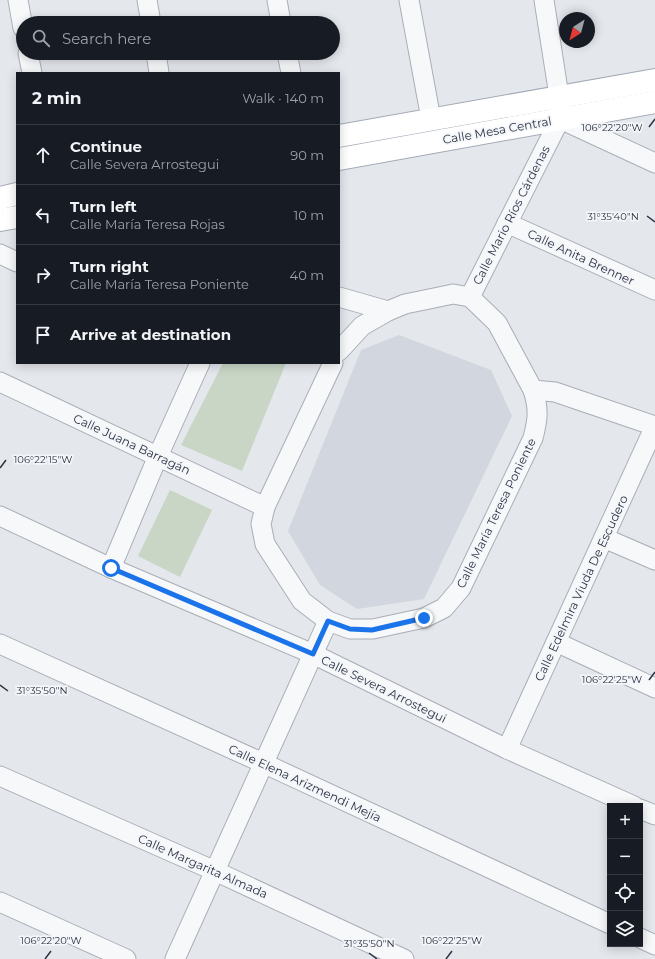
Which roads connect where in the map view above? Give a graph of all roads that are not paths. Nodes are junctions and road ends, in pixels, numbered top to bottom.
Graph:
1 (18, 0) edge
2 (147, 0) edge
3 (277, 0) edge
4 (409, 0) edge
5 (544, 0) edge
6 (21, 16) edge
7 (150, 16) edge
8 (280, 16) edge
9 (29, 60) edge
10 (157, 60) edge
11 (288, 60) edge
12 (32, 72) edge
13 (159, 72) edge
14 (291, 72) edge
15 (655, 80) edge
16 (559, 96) junction
17 (655, 102) edge
18 (431, 119) junction
19 (560, 119) junction
20 (340, 136) edge
21 (340, 158) edge
22 (655, 163) edge
23 (16, 194) edge
24 (0, 198) edge
25 (16, 217) edge
26 (0, 220) edge
27 (507, 223) junction
28 (0, 254) edge
29 (16, 262) edge
30 (655, 290) edge
31 (340, 297) edge
32 (470, 297) junction
33 (388, 311) junction
34 (340, 350) edge
35 (200, 364) edge
36 (333, 364) edge
37 (0, 382) edge
38 (533, 390) junction
39 (655, 426) edge
40 (158, 456) junction
41 (265, 507) junction
42 (0, 516) edge
43 (604, 538) junction
44 (655, 560) edge
45 (111, 568) junction
46 (328, 621) junction
47 (556, 642) junction
48 (0, 644) edge
49 (313, 654) junction
50 (655, 688) edge
51 (507, 749) junction
52 (263, 763) junction
53 (0, 776) edge
54 (627, 803) edge
55 (643, 810) edge
56 (655, 815) edge
57 (215, 871) junction
58 (0, 902) edge
59 (607, 923) edge
60 (643, 939) edge
61 (655, 945) edge
62 (126, 959) edge
63 (175, 959) edge
64 (404, 959) edge

1 - 6 street
2 - 7 street
3 - 8 street
4 - 18 street
5 - 16 street
9 - 12 street
10 - 13 street
11 - 14 street
15 - 16 main road, Calle Mesa Central
16 - 18 main road, Calle Mesa Central
16 - 19 street
17 - 19 main road, Calle Mesa Central
18 - 20 main road, Calle Mesa Central
19 - 21 main road, Calle Mesa Central
19 - 22 street
19 - 27 street, Calle Mario Ríos Cárdenas
23 - 24 main road
25 - 26 main road
27 - 30 street, Calle Anita Brenner
27 - 32 street, Calle Mario Ríos Cárdenas
28 - 29 street
31 - 33 street
32 - 33 street, Calle Mario Ríos Cárdenas
32 - 38 street, Calle María Teresa Poniente
33 - 34 street, Calle Mario Ríos Cárdenas
35 - 40 street
36 - 41 street, Calle María Teresa Poniente
37 - 40 street, Calle Juana Barragán
38 - 39 street
38 - 46 street, Calle María Teresa Poniente
39 - 43 street, Calle Edelmira Viuda De Escudero
40 - 41 street, Calle Juana Barragán
40 - 45 street
41 - 46 street, Calle María Teresa Poniente
42 - 45 street, Calle Severa Arrostegui
43 - 44 street
43 - 47 street, Calle Edelmira Viuda De Escudero
45 - 49 street, Calle Severa Arrostegui
46 - 49 street
47 - 50 street
47 - 51 street, Calle Edelmira Viuda De Escudero
48 - 52 street, Calle Elena Arizmendi Mejía
49 - 51 street, Calle Severa Arrostegui
49 - 52 street
51 - 54 street, Calle Severa Arrostegui
52 - 57 street
52 - 59 street, Calle Elena Arizmendi Mejía
53 - 57 street, Calle Margarita Almada
55 - 56 street
57 - 63 street
57 - 64 street, Calle Margarita Almada
58 - 62 street
60 - 61 street

